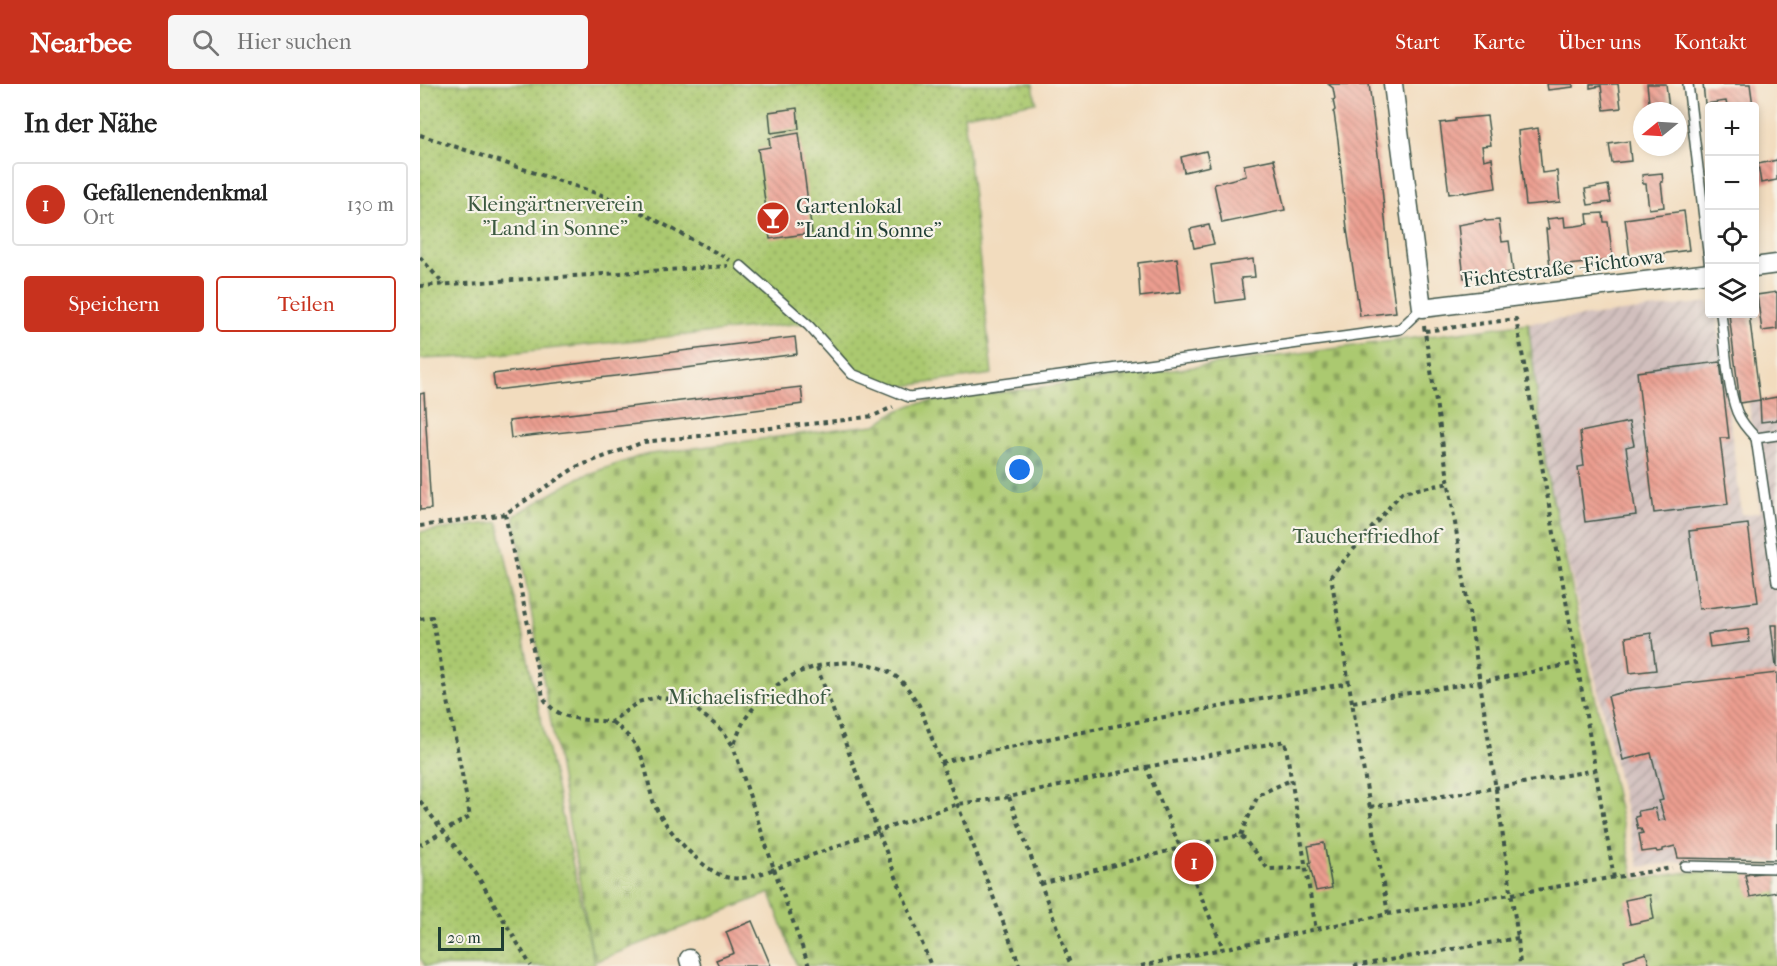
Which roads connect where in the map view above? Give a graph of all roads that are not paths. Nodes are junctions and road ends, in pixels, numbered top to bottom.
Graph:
1 (1393, 84) edge
2 (1688, 84) edge
3 (1710, 264) edge
4 (1777, 264) edge
5 (741, 266) road end
6 (1759, 266) edge
7 (1705, 274) edge
8 (1422, 308) junction
9 (1722, 318) edge
10 (1777, 435) edge
11 (1756, 438) junction
12 (1777, 582) edge
13 (1685, 866) road end
14 (1777, 868) edge

1 - 8 street
2 - 3 lane
4 - 6 street
5 - 8 lane
7 - 8 street, Fichtestraße -Fichtowa
9 - 11 lane
10 - 11 lane
11 - 12 lane
13 - 14 lane

